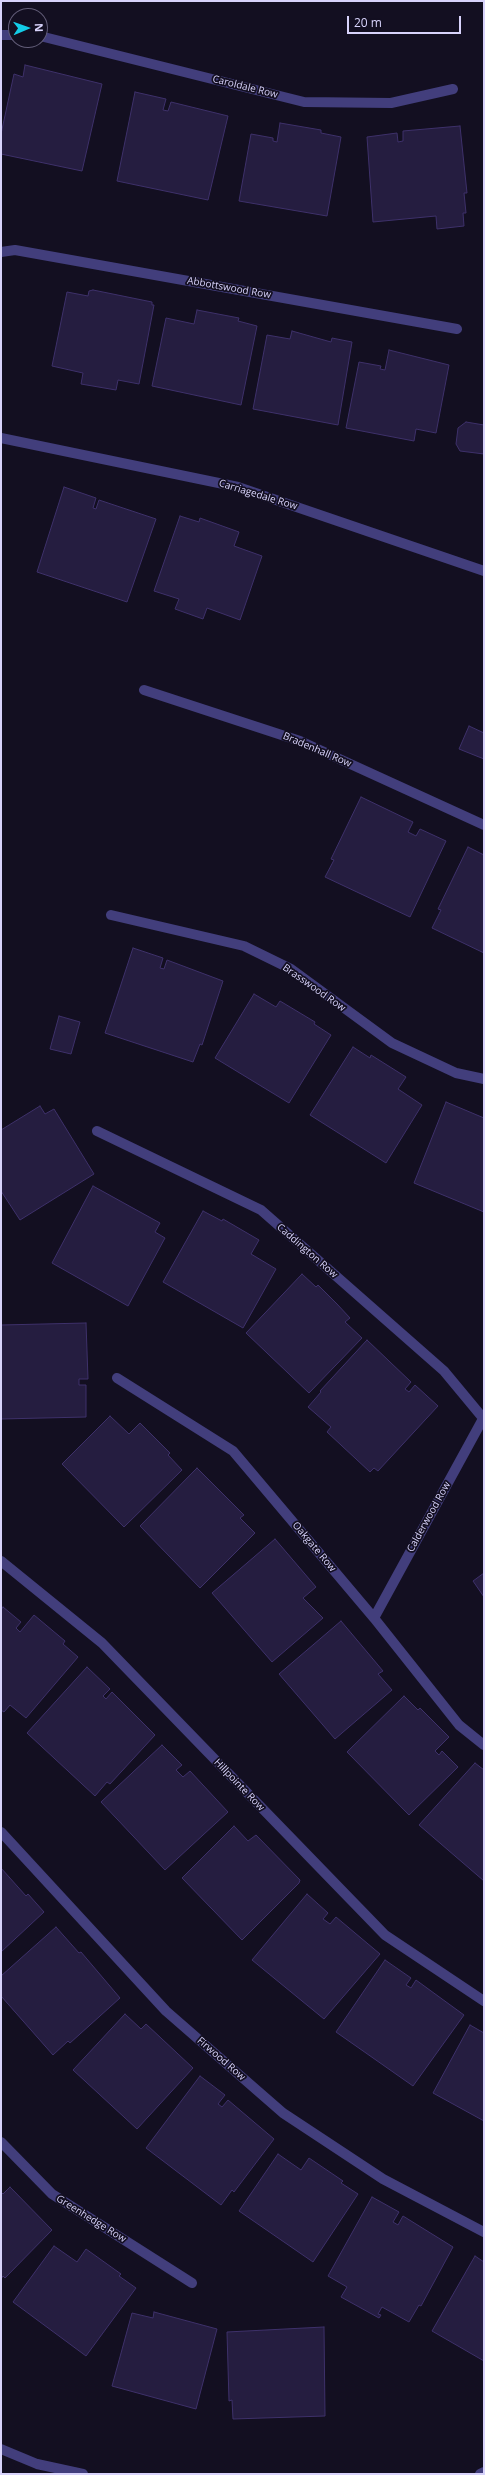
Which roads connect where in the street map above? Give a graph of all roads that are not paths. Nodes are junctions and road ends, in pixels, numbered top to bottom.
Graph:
1 (48, 38) edge
2 (453, 89) dead end
3 (1, 252) edge
4 (457, 329) dead end
5 (1, 438) edge
6 (484, 571) edge
7 (144, 690) dead end
8 (484, 825) edge
9 (111, 915) dead end
10 (484, 1079) edge
11 (97, 1131) dead end
12 (117, 1378) dead end
13 (483, 1418) edge
14 (1, 1561) edge
15 (374, 1618) junction
16 (484, 1745) edge
17 (1, 1832) edge
18 (484, 2000) edge
19 (1, 2142) edge
20 (484, 2232) edge
21 (192, 2283) dead end
22 (1, 2448) edge
23 (484, 2472) edge
24 (83, 2474) edge
25 (480, 2474) edge

1 - 2 street, Caroldale Row
3 - 4 street, Abbottswood Row
5 - 6 street, Carriagedale Row
7 - 8 street, Bradenhall Row
9 - 10 street, Brasswood Row
11 - 13 street, Caddington Row
12 - 15 street, Oakgate Row
13 - 15 street, Calderwood Row
14 - 18 street, Hillpointe Row
15 - 16 street, Oakgate Row
17 - 20 street, Firwood Row
19 - 21 street, Greenhedge Row
22 - 24 street
23 - 25 street

